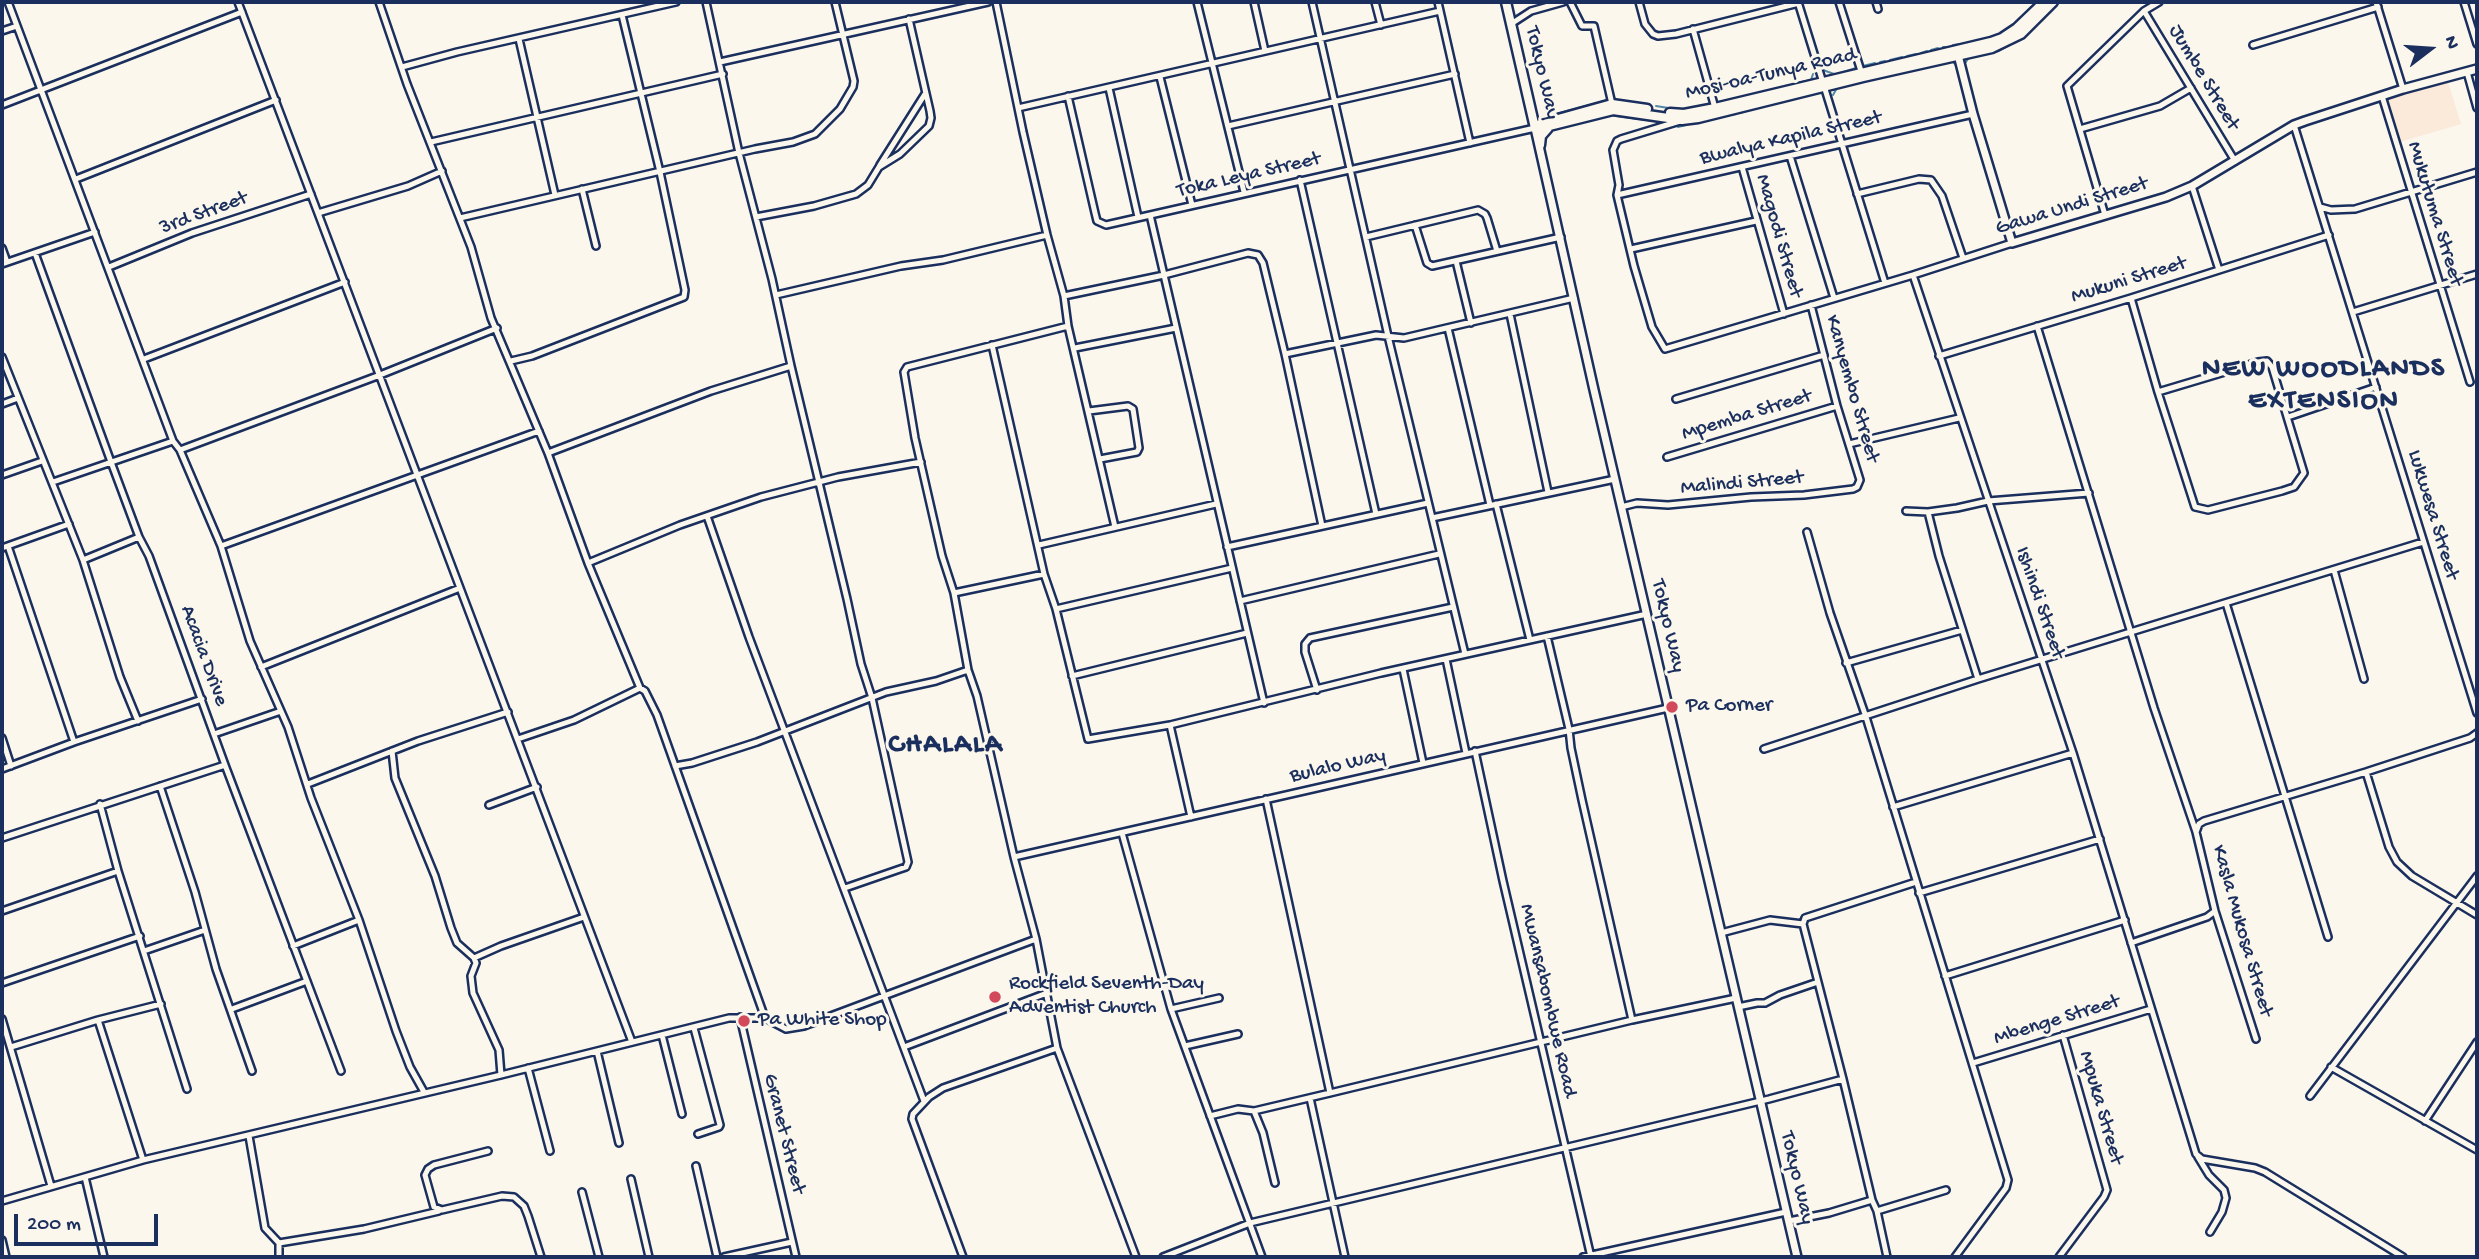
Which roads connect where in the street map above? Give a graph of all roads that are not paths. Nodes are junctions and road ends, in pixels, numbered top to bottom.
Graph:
1 (8, 2) edge
2 (238, 2) edge
3 (379, 2) edge
4 (677, 2) edge
5 (706, 2) edge
6 (835, 2) edge
7 (988, 2) edge
8 (996, 2) edge
9 (1197, 2) edge
10 (1254, 2) edge
11 (1312, 2) edge
12 (1376, 2) edge
13 (1438, 2) edge
14 (1506, 2) edge
15 (1563, 2) edge
16 (1570, 2) edge
17 (1639, 2) edge
18 (1839, 2) edge
19 (1876, 2) edge
20 (2044, 2) edge
21 (2053, 2) edge
22 (2159, 2) edge
23 (2464, 2) edge
24 (1799, 3) edge
25 (2377, 5) edge
26 (1878, 9) dead end
27 (1440, 11) junction
28 (2144, 11) junction
29 (242, 12) junction
30 (622, 15) junction
31 (909, 19) junction
32 (1511, 24) junction
33 (1381, 25) junction
34 (17, 26) junction
35 (1693, 29) junction
36 (2, 30) edge
37 (841, 35) junction
38 (519, 39) junction
39 (1321, 39) junction
40 (2477, 44) edge
41 (2253, 45) dead end
42 (1265, 51) junction
43 (1957, 52) junction
44 (720, 62) junction
45 (1212, 65) junction
46 (402, 67) junction
47 (2477, 69) edge
48 (1861, 71) junction
49 (2467, 72) junction
50 (723, 74) junction
51 (1455, 74) junction
52 (1160, 77) junction
53 (1824, 84) junction
54 (1109, 88) junction
55 (2191, 88) junction
56 (2403, 89) junction
57 (43, 90) junction
58 (639, 93) junction
59 (925, 94) junction
60 (1068, 96) junction
61 (2382, 96) junction
62 (276, 100) junction
63 (1334, 102) junction
64 (1612, 104) junction
65 (2, 105) edge
66 (1018, 108) junction
67 (1714, 108) junction
68 (2477, 108) edge
69 (1531, 112) junction
70 (1973, 114) junction
71 (538, 116) junction
72 (1683, 117) junction
73 (1552, 123) junction
74 (2294, 125) junction
75 (1228, 126) junction
76 (1535, 128) junction
77 (2080, 129) junction
78 (431, 142) junction
79 (1471, 143) junction
80 (1843, 143) junction
81 (1540, 145) junction
82 (739, 153) junction
83 (1790, 156) junction
84 (2235, 161) junction
85 (1742, 167) junction
86 (1351, 169) junction
87 (876, 170) junction
88 (442, 171) junction
89 (660, 172) junction
90 (2477, 172) edge
91 (76, 179) junction
92 (1300, 180) junction
93 (2192, 187) junction
94 (582, 189) junction
95 (1244, 192) junction
96 (2410, 193) junction
97 (311, 194) junction
98 (1857, 194) junction
99 (555, 195) junction
100 (1617, 195) junction
101 (1192, 205) junction
102 (2320, 207) junction
103 (318, 213) junction
104 (1150, 215) junction
105 (2105, 215) junction
106 (756, 217) junction
107 (1138, 217) junction
108 (460, 218) junction
109 (1756, 220) junction
110 (1415, 225) junction
111 (95, 232) junction
112 (1047, 235) junction
113 (2329, 235) junction
114 (1366, 237) junction
115 (1561, 237) junction
116 (2012, 243) junction
117 (596, 246) dead end
118 (2, 248) edge
119 (1631, 249) junction
120 (1497, 251) junction
121 (35, 253) junction
122 (1964, 258) junction
123 (1457, 261) junction
124 (4, 263) edge
125 (109, 267) junction
126 (2219, 270) junction
127 (2477, 274) edge
128 (1164, 275) junction
129 (1913, 275) junction
130 (345, 282) junction
131 (1885, 283) junction
132 (2440, 285) junction
133 (776, 295) junction
134 (1065, 296) junction
135 (1574, 298) junction
136 (2131, 298) junction
137 (1834, 299) junction
138 (1811, 306) junction
139 (2353, 312) junction
140 (1510, 314) junction
141 (1784, 314) junction
142 (1471, 323) junction
143 (1068, 326) junction
144 (2038, 326) junction
145 (497, 328) junction
146 (1176, 328) junction
147 (1448, 328) junction
148 (1388, 336) junction
149 (1337, 344) junction
150 (992, 345) junction
151 (1074, 348) junction
152 (1285, 354) junction
153 (1824, 355) junction
154 (1939, 356) junction
155 (2, 358) edge
156 (144, 359) junction
157 (511, 361) junction
158 (791, 366) junction
159 (380, 375) junction
160 (2470, 382) dead end
161 (2376, 387) junction
162 (2158, 392) junction
163 (18, 398) junction
164 (1676, 399) dead end
165 (2, 404) edge
166 (1837, 406) junction
167 (1089, 411) junction
168 (2288, 417) junction
169 (1959, 418) junction
170 (539, 430) junction
171 (173, 441) junction
172 (1849, 444) junction
173 (180, 450) junction
174 (548, 453) junction
175 (1667, 457) dead end
176 (1100, 459) junction
177 (42, 461) junction
178 (111, 462) junction
179 (921, 462) junction
180 (2, 475) edge
181 (416, 475) junction
182 (1615, 479) junction
183 (1860, 480) joint
184 (819, 481) junction
185 (53, 482) junction
186 (1548, 492) junction
187 (2089, 494) junction
188 (1988, 501) junction
189 (1428, 503) junction
190 (1216, 504) junction
191 (1493, 505) junction
192 (1622, 507) junction
193 (1906, 511) dead end
194 (1928, 512) junction
195 (1376, 514) junction
196 (707, 516) junction
197 (1432, 519) junction
198 (69, 524) junction
199 (1322, 526) junction
200 (1115, 527) junction
201 (1807, 532) dead end
202 (139, 537) junction
203 (2423, 542) junction
204 (1039, 545) junction
205 (221, 546) junction
206 (5, 547) edge
207 (1227, 547) junction
208 (1439, 554) junction
209 (83, 560) junction
210 (588, 563) junction
211 (1231, 568) junction
212 (2334, 570) junction
213 (1044, 574) junction
214 (460, 588) junction
215 (954, 593) junction
216 (1240, 601) junction
217 (2226, 603) junction
218 (1453, 607) junction
219 (1056, 610) junction
220 (1647, 614) junction
221 (1962, 630) junction
222 (2132, 632) junction
223 (1247, 633) junction
224 (1547, 636) junction
225 (1530, 640) junction
226 (1465, 654) junction
227 (1446, 659) junction
228 (2042, 659) junction
229 (1846, 663) junction
230 (261, 667) junction
231 (1403, 669) junction
232 (968, 670) junction
233 (1072, 676) junction
234 (1978, 679) junction
235 (2364, 679) dead end
236 (640, 688) junction
237 (1317, 690) junction
238 (872, 698) junction
239 (202, 699) junction
240 (1264, 703) junction
241 (1668, 708) junction
242 (281, 711) junction
243 (508, 712) junction
244 (2477, 713) edge
245 (1866, 717) junction
246 (138, 722) junction
247 (1170, 725) junction
248 (786, 730) junction
249 (1569, 730) junction
250 (2477, 733) edge
251 (214, 734) junction
252 (2, 738) edge
253 (518, 739) junction
254 (74, 741) junction
255 (1764, 749) dead end
256 (392, 751) junction
257 (1475, 751) junction
258 (1466, 753) junction
259 (2073, 753) junction
260 (1423, 763) junction
261 (225, 765) junction
262 (11, 766) junction
263 (675, 766) junction
264 (2, 769) edge
265 (2366, 772) junction
266 (308, 784) junction
267 (160, 786) junction
268 (537, 788) junction
269 (2285, 796) junction
270 (1266, 799) junction
271 (100, 804) junction
272 (489, 806) dead end
273 (1893, 807) junction
274 (1191, 817) junction
275 (2196, 832) junction
276 (1122, 833) junction
277 (2, 838) edge
278 (2100, 839) junction
279 (1014, 857) junction
280 (118, 871) junction
281 (2477, 876) edge
282 (1916, 882) junction
283 (845, 888) junction
284 (1919, 893) junction
285 (2457, 903) junction
286 (2, 911) edge
287 (2215, 911) junction
288 (2477, 915) edge
289 (584, 917) junction
290 (359, 920) junction
291 (2124, 920) junction
292 (1803, 923) junction
293 (205, 930) junction
294 (1721, 933) junction
295 (140, 936) junction
296 (2328, 937) dead end
297 (1036, 939) junction
298 (2131, 943) junction
299 (293, 946) junction
300 (144, 951) junction
301 (474, 958) junction
302 (1945, 976) junction
303 (307, 981) junction
304 (1818, 982) junction
305 (2, 983) edge
306 (1047, 993) junction
307 (885, 995) junction
308 (1219, 998) dead end
309 (1736, 998) junction
310 (160, 1004) junction
311 (1738, 1007) junction
312 (232, 1009) junction
313 (1171, 1009) junction
314 (2151, 1009) junction
315 (740, 1017) junction
316 (765, 1018) junction
317 (2, 1020) edge
318 (98, 1020) junction
319 (1632, 1020) junction
320 (694, 1028) junction
321 (1238, 1034) dead end
322 (662, 1035) junction
323 (2063, 1035) junction
324 (2256, 1039) dead end
325 (632, 1042) junction
326 (1540, 1042) junction
327 (2477, 1042) edge
328 (1185, 1046) junction
329 (11, 1047) junction
330 (904, 1047) junction
331 (1058, 1048) junction
332 (597, 1051) junction
333 (1973, 1063) junction
334 (2331, 1067) junction
335 (528, 1068) junction
336 (252, 1071) dead end
337 (341, 1071) dead end
338 (501, 1075) junction
339 (1843, 1079) junction
340 (187, 1089) dead end
341 (425, 1092) junction
342 (1330, 1093) junction
343 (2310, 1096) dead end
344 (1310, 1098) junction
345 (924, 1101) junction
346 (1760, 1101) junction
347 (1254, 1111) junction
348 (682, 1114) dead end
349 (1210, 1116) junction
350 (2425, 1121) junction
351 (698, 1134) dead end
352 (249, 1136) junction
353 (619, 1143) dead end
354 (1565, 1148) junction
355 (2477, 1150) edge
356 (488, 1151) dead end
357 (550, 1151) dead end
358 (2198, 1157) junction
359 (143, 1160) junction
360 (696, 1166) dead end
361 (85, 1177) junction
362 (631, 1179) dead end
363 (1275, 1183) dead end
364 (51, 1186) junction
365 (1946, 1189) dead end
366 (582, 1192) dead end
367 (1872, 1200) junction
368 (2, 1201) edge
369 (1332, 1203) junction
370 (442, 1210) junction
371 (1877, 1211) junction
372 (1786, 1212) junction
373 (1788, 1221) junction
374 (1250, 1223) junction
375 (2210, 1231) dead end
376 (2, 1240) edge
377 (793, 1242) junction
378 (279, 1243) junction
379 (1591, 1256) edge
380 (6, 1257) edge
381 (104, 1257) edge
382 (279, 1257) edge
383 (541, 1257) edge
384 (599, 1257) edge
385 (649, 1257) edge
386 (717, 1257) edge
387 (724, 1257) edge
388 (796, 1257) edge
389 (963, 1257) edge
390 (1136, 1257) edge
391 (1163, 1257) edge
392 (1262, 1257) edge
393 (1345, 1257) edge
394 (1583, 1257) edge
395 (1797, 1257) edge
396 (1887, 1257) edge
397 (1955, 1257) edge
398 (2059, 1257) edge
399 (2403, 1257) edge

1 - 34 street
2 - 29 street
3 - 46 street
4 - 30 street
5 - 44 street
6 - 37 street
7 - 31 street
8 - 66 street
9 - 45 street
10 - 42 street
11 - 39 street
12 - 33 street
13 - 27 street
14 - 32 main road, Tokyo Way
15 - 32 street
16 - 64 street
17 - 35 street
18 - 48 street
19 - 26 street
20 - 43 main road, Mosi-oa-Tunya Road
21 - 43 main road, Mosi-oa-Tunya Road
22 - 28 street
23 - 40 street
24 - 35 street
24 - 53 street
25 - 41 street
25 - 56 street
27 - 33 street
27 - 51 street
28 - 55 street, Jumbe Street
28 - 77 street
29 - 57 street
29 - 62 street
30 - 38 street
30 - 58 street
31 - 37 street
31 - 59 street
32 - 69 main road, Tokyo Way
33 - 39 street
34 - 36 street
34 - 57 street
35 - 67 street
37 - 44 street
37 - 82 street
38 - 46 street
38 - 71 street
39 - 42 street
39 - 63 street
42 - 45 street
43 - 48 main road, Mosi-oa-Tunya Road
43 - 53 main road, Mosi-oa-Tunya Road
43 - 70 street
44 - 50 street
45 - 52 street
45 - 75 street
46 - 78 street
47 - 49 street, Gawa Undi Street
48 - 53 main road, Mosi-oa-Tunya Road
49 - 56 street, Gawa Undi Street
49 - 68 street
50 - 58 street
50 - 82 street
51 - 63 street
51 - 79 street
52 - 54 street
52 - 101 street
53 - 67 main road, Mosi-oa-Tunya Road
53 - 72 main road, Mosi-oa-Tunya Road
53 - 80 street
54 - 60 street
54 - 107 street
55 - 77 street
55 - 84 street, Jumbe Street
56 - 61 street, Gawa Undi Street
57 - 65 street
57 - 91 street
58 - 71 street
58 - 89 street
59 - 87 street
59 - 87 street
60 - 66 street
60 - 107 street, Toka Leya Street
61 - 74 street, Gawa Undi Street
61 - 96 street, Mukutuma Street
62 - 91 street
62 - 97 street
63 - 75 street
63 - 86 street
64 - 72 main road, Mosi-oa-Tunya Road
64 - 73 main road, Mosi-oa-Tunya Road
66 - 112 street
67 - 72 main road, Mosi-oa-Tunya Road
69 - 73 main road
69 - 76 main road, Tokyo Way
70 - 80 street, Bwalya Kapila Street
70 - 116 street
71 - 78 street
71 - 99 street
72 - 73 main road, Mosi-oa-Tunya Road
72 - 100 street
73 - 76 main road, Mosi-oa-Tunya Road
73 - 81 main road
74 - 84 street, Gawa Undi Street
74 - 102 street, Lukwesa Street
75 - 95 street
76 - 79 street, Toka Leya Street
76 - 81 street, Tokyo Way
77 - 105 street
78 - 88 street
79 - 86 street, Toka Leya Street
80 - 83 street, Bwalya Kapila Street
80 - 98 street
81 - 115 street, Tokyo Way
82 - 89 street
82 - 106 street
83 - 85 street, Bwalya Kapila Street
83 - 137 street
84 - 93 street, Gawa Undi Street
85 - 100 street, Bwalya Kapila Street
85 - 109 street, Magodi Street
86 - 92 street, Toka Leya Street
86 - 114 street
87 - 106 street
88 - 103 street
88 - 108 street
89 - 94 street
89 - 157 street
90 - 96 street
91 - 111 street
92 - 95 street, Toka Leya Street
92 - 149 street
93 - 105 street, Gawa Undi Street
93 - 126 street
94 - 99 street
94 - 117 street
95 - 101 street, Toka Leya Street
96 - 102 street
96 - 132 street, Mukutuma Street
97 - 103 street
97 - 125 street, 3rd Street
98 - 122 street
98 - 131 street
99 - 108 street
100 - 119 street
101 - 104 street, Toka Leya Street
102 - 113 street, Lukwesa Street
103 - 130 street
104 - 107 street, Toka Leya Street
104 - 128 street
105 - 116 street, Gawa Undi Street
106 - 133 street
108 - 145 street
109 - 119 street
109 - 141 street, Magodi Street
110 - 114 street
110 - 120 street
110 - 123 street
111 - 121 street
111 - 125 street
112 - 133 street
112 - 134 street
113 - 126 street, Mukuni Street
113 - 139 street, Lukwesa Street
114 - 148 street
115 - 120 street
115 - 135 street, Tokyo Way
116 - 122 street, Gawa Undi Street
118 - 124 street
119 - 141 street, Gawa Undi Street
120 - 123 street
121 - 124 street
121 - 178 street, Acacia Drive
122 - 129 street, Gawa Undi Street
123 - 142 street
125 - 156 street
126 - 136 street, Mukuni Street
127 - 132 street
128 - 134 street
128 - 146 street
128 - 152 street
129 - 131 street, Gawa Undi Street
129 - 154 street, Ishindi Street
130 - 156 street
130 - 159 street
131 - 137 street, Gawa Undi Street
132 - 139 street
132 - 160 street, Mukutuma Street
133 - 158 street
134 - 143 street
135 - 140 street
135 - 182 street, Tokyo Way
136 - 144 street, Mukuni Street
136 - 162 street
137 - 138 street, Gawa Undi Street
138 - 141 street, Gawa Undi Street
138 - 153 street, Kanyembo Street
139 - 161 street, Lukwesa Street
140 - 142 street
140 - 186 street
142 - 147 street
143 - 150 street
143 - 151 street
144 - 154 street, Mukuni Street
144 - 187 street, Kasla Mukosa Street
145 - 157 street
145 - 159 street
146 - 151 street
146 - 190 street
147 - 148 street
147 - 191 street
148 - 149 street
148 - 189 street
149 - 152 street
149 - 195 street
150 - 179 street
150 - 204 street
151 - 167 street
152 - 199 street
153 - 164 street
153 - 166 street, Kanyembo Street
154 - 169 street, Ishindi Street
155 - 163 street
156 - 171 street
157 - 170 street
158 - 174 street
158 - 184 street
159 - 173 street
159 - 181 street
161 - 168 street
161 - 203 street, Lukwesa Street
162 - 168 street
162 - 168 street
163 - 165 street
163 - 177 street
166 - 172 street, Kanyembo Street
166 - 175 street, Mpemba Street
167 - 176 street
167 - 176 street
169 - 172 street
169 - 188 street, Ishindi Street
170 - 174 street
170 - 181 street
171 - 173 street
171 - 178 street
172 - 183 street, Kanyembo Street
173 - 205 street
174 - 210 street
176 - 200 street
177 - 180 street
177 - 185 street
178 - 185 street
178 - 202 street, Acacia Drive
179 - 184 street
179 - 215 street
181 - 205 street
181 - 214 street
182 - 186 street
182 - 192 street, Tokyo Way
183 - 192 street, Malindi Street
184 - 196 street
184 - 238 street
185 - 198 street
186 - 191 street
187 - 188 street
187 - 222 street, Kasla Mukosa Street
188 - 194 street
188 - 228 street, Ishindi Street
189 - 195 street
189 - 197 street
190 - 200 street
190 - 207 street
191 - 197 street
191 - 225 street
192 - 220 street, Tokyo Way
193 - 194 street
194 - 221 street
195 - 199 street
196 - 210 street
196 - 248 street
197 - 208 street
198 - 206 street
198 - 209 street
199 - 207 street
200 - 204 street
201 - 229 street
202 - 209 street
202 - 239 street, Acacia Drive
203 - 212 street
203 - 244 street, Lukwesa Street
204 - 213 street
205 - 230 street
206 - 254 street
207 - 211 street
208 - 216 street
208 - 218 street
209 - 246 street
210 - 236 street
211 - 216 street
211 - 219 street
212 - 217 street
212 - 235 street
213 - 215 street
213 - 219 street
214 - 230 street
214 - 243 street
215 - 232 street
216 - 223 street
217 - 222 street
217 - 269 street
218 - 226 street
218 - 237 street
219 - 233 street
220 - 224 street
220 - 241 street, Tokyo Way
221 - 229 street
221 - 234 street
222 - 228 street
222 - 275 street, Kasla Mukosa Street
223 - 233 street
223 - 240 street
224 - 225 street
224 - 249 street
225 - 226 street
226 - 227 street
227 - 231 street
227 - 258 street
228 - 234 street
228 - 259 street, Ishindi Street
229 - 245 street
230 - 242 street
231 - 237 street
231 - 260 street
232 - 238 street
232 - 279 street
233 - 247 street
234 - 245 street
236 - 253 street
236 - 263 street
237 - 240 street
238 - 248 street
238 - 283 street
239 - 246 street
239 - 251 street, Acacia Drive
240 - 247 street
241 - 249 street, Bulalo Way
241 - 294 street, Tokyo Way
242 - 251 street
242 - 266 street
243 - 253 street
243 - 256 street
245 - 255 street
245 - 273 street
246 - 254 street
247 - 274 street
248 - 263 street
248 - 283 street
249 - 257 street, Bulalo Way
249 - 319 street
250 - 265 street
251 - 261 street, Acacia Drive
252 - 262 street
253 - 268 street
254 - 262 street
256 - 266 street
256 - 301 street
257 - 258 street, Bulalo Way
257 - 326 street, Mwansabombwe Road
258 - 260 street, Bulalo Way
259 - 273 street
259 - 278 street, Ishindi Street
260 - 270 street, Bulalo Way
261 - 267 street
261 - 299 street, Acacia Drive
262 - 264 street
263 - 316 street
265 - 269 street
265 - 285 street
266 - 290 street
267 - 271 street
267 - 293 street
268 - 272 street
268 - 289 street
269 - 275 street
269 - 296 street
270 - 274 street, Bulalo Way
270 - 342 street
271 - 277 street
271 - 280 street
273 - 282 street
274 - 276 street, Bulalo Way
275 - 287 street, Kasla Mukosa Street
276 - 279 street, Bulalo Way
276 - 313 street
278 - 284 street
278 - 291 street, Ishindi Street
279 - 297 street
280 - 286 street
280 - 295 street
281 - 285 street
282 - 284 street
282 - 292 street
283 - 307 street
284 - 302 street
285 - 288 street
285 - 334 street
287 - 298 street
287 - 324 street, Kasla Mukosa Street
289 - 301 street
289 - 325 street
290 - 299 street
290 - 341 street
291 - 298 street, Ishindi Street
291 - 302 street
292 - 294 street
292 - 304 street
293 - 300 street
293 - 312 street
294 - 309 street, Tokyo Way
295 - 300 street
295 - 305 street
297 - 306 street
297 - 307 street
298 - 314 street, Ishindi Street
299 - 303 street, Acacia Drive
300 - 310 street
301 - 338 street
302 - 333 street
303 - 312 street
303 - 337 street, Acacia Drive
304 - 311 street
304 - 339 street
306 - 330 street
306 - 331 street
307 - 316 street
307 - 330 street
308 - 313 street
309 - 311 street, Tokyo Way
309 - 319 street
310 - 318 street
310 - 340 street
311 - 346 street, Tokyo Way
312 - 336 street
313 - 328 street
314 - 323 street, Mbenge Street
314 - 358 street, Ishindi Street
315 - 316 street
315 - 320 street
315 - 377 street, Granet Street
317 - 329 street
318 - 329 street
318 - 359 street
319 - 326 street
320 - 322 street
320 - 351 street
321 - 328 street
322 - 325 street
322 - 348 street
323 - 333 street, Mbenge Street
323 - 398 street, Mpuka Street
325 - 332 street
326 - 342 street
326 - 354 street, Mwansabombwe Road
327 - 350 street
328 - 349 street
329 - 364 street
330 - 345 street
331 - 345 street
331 - 390 street
332 - 335 street
332 - 353 street
333 - 397 street
334 - 343 street
334 - 350 street
335 - 338 street
335 - 357 street
338 - 341 street
339 - 346 street
339 - 367 street
341 - 352 street
342 - 344 street
344 - 347 street
344 - 369 street
345 - 389 street
346 - 354 street
346 - 372 street, Tokyo Way
347 - 349 street
347 - 363 street
349 - 374 street
350 - 355 street
352 - 359 street
352 - 378 street
354 - 369 street
354 - 379 street, Mwansabombwe Road
356 - 370 street
358 - 375 street, Ishindi Street
358 - 399 street
359 - 361 street
360 - 386 street
361 - 364 street
361 - 381 street
362 - 385 street
364 - 368 street
365 - 371 street
366 - 384 street
367 - 371 street
367 - 373 street
369 - 374 street
369 - 393 street
370 - 378 street
370 - 383 street
371 - 396 street
372 - 373 street, Tokyo Way
372 - 379 street
373 - 395 street, Tokyo Way
374 - 391 street
374 - 392 street
376 - 380 street
377 - 387 street
377 - 388 street, Granet Street
378 - 382 street
379 - 394 street

